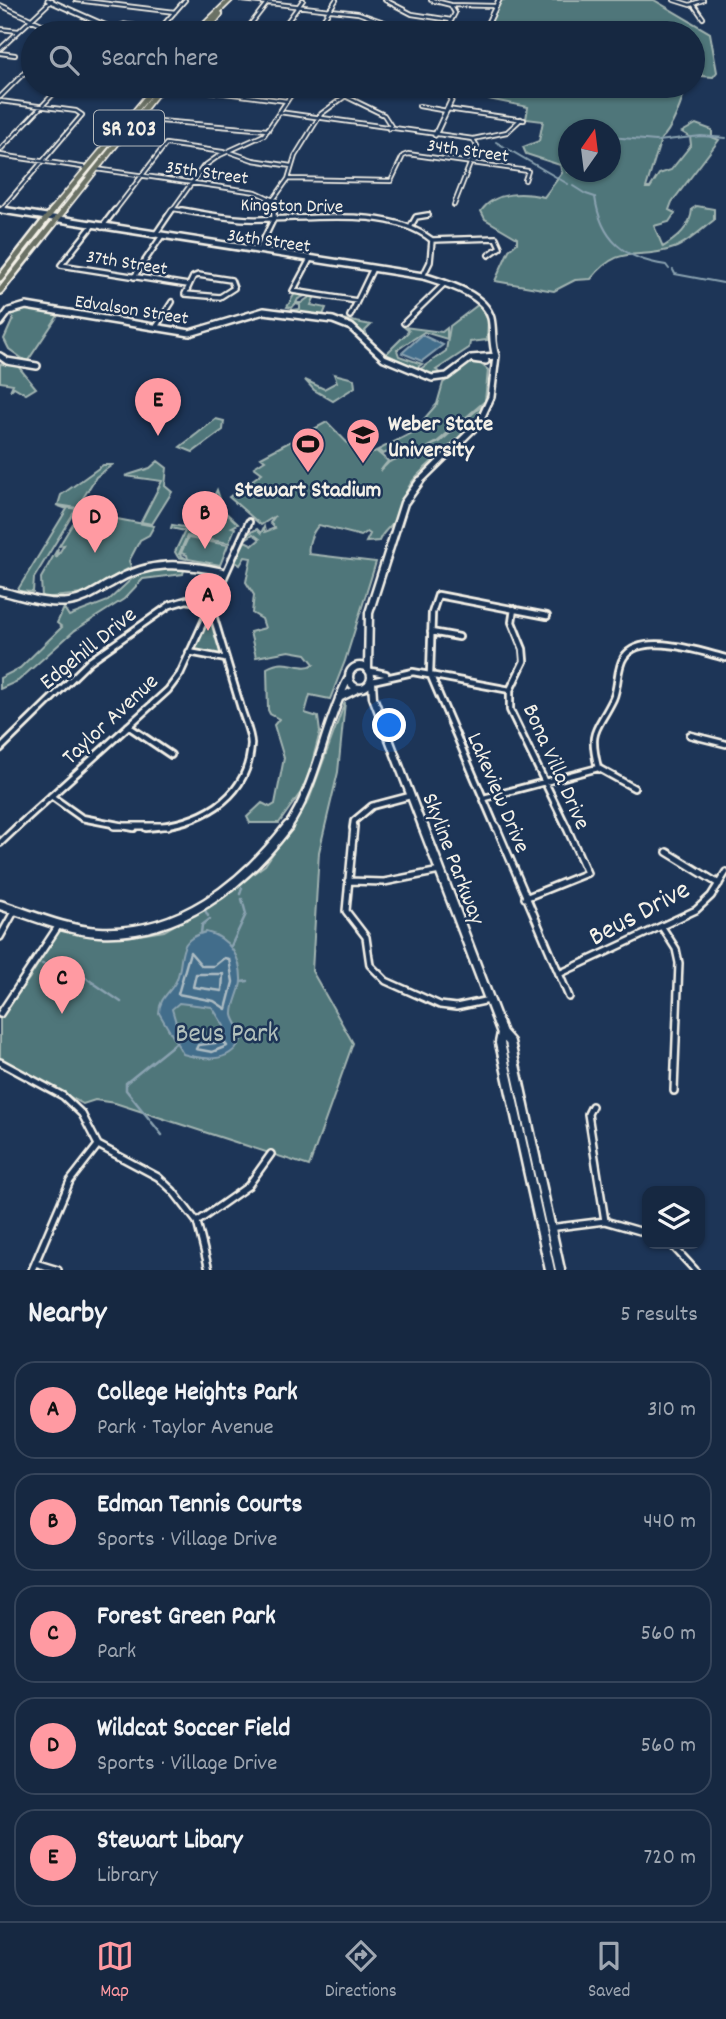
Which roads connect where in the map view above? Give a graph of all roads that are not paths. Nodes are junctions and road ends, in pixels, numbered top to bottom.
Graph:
1 (50, 0) edge
2 (76, 0) edge
3 (141, 0) edge
4 (185, 0) edge
5 (231, 0) edge
6 (242, 0) edge
7 (303, 0) edge
8 (336, 0) edge
9 (385, 0) edge
10 (431, 0) edge
11 (499, 0) edge
12 (674, 0) edge
13 (703, 0) edge
14 (95, 1) edge
15 (269, 1) edge
16 (0, 5) edge
17 (451, 5) junction
18 (694, 5) junction
19 (299, 6) junction
20 (496, 6) junction
21 (134, 7) junction
22 (330, 10) junction
23 (0, 11) edge
24 (16, 12) junction
25 (175, 12) junction
26 (703, 18) dead end
27 (31, 20) joint
28 (452, 20) joint
29 (91, 21) edge
30 (167, 21) edge
31 (209, 21) edge
32 (214, 21) edge
33 (253, 21) edge
34 (288, 21) edge
35 (322, 21) edge
36 (381, 21) edge
37 (489, 21) edge
38 (0, 29) edge
39 (19, 31) joint
40 (0, 51) edge
41 (15, 55) dead end
42 (21, 77) edge
43 (49, 98) edge
44 (146, 98) edge
45 (153, 98) edge
46 (263, 98) edge
47 (289, 98) edge
48 (344, 98) edge
49 (352, 98) edge
50 (452, 98) edge
51 (0, 99) edge
52 (287, 101) junction
53 (41, 106) junction
54 (419, 106) dead end
55 (447, 110) junction
56 (279, 113) junction
57 (318, 118) junction
58 (136, 119) junction
59 (389, 129) junction
60 (268, 130) junction
61 (435, 135) junction
62 (473, 139) junction
63 (229, 152) junction
64 (0, 153) edge
65 (224, 153) junction
66 (43, 162) junction
67 (470, 163) junction
68 (291, 166) junction
69 (91, 168) junction
70 (141, 175) junction
71 (288, 179) junction
72 (525, 180) dead end
73 (191, 182) junction
74 (273, 200) junction
75 (454, 205) dead end
76 (173, 209) junction
77 (0, 210) edge
78 (428, 215) dead end
79 (47, 217) junction
80 (274, 218) junction
81 (58, 219) junction
82 (92, 226) junction
83 (411, 226) junction
84 (101, 228) junction
85 (154, 236) junction
86 (161, 237) junction
87 (432, 240) junction
88 (258, 251) junction
89 (489, 255) dead end
90 (310, 259) junction
91 (0, 267) edge
92 (8, 268) junction
93 (373, 268) junction
94 (423, 276) junction
95 (134, 277) junction
96 (0, 278) edge
97 (444, 284) junction
98 (188, 285) junction
99 (0, 291) edge
100 (357, 301) junction
101 (172, 303) dead end
102 (350, 316) dead end
103 (0, 323) edge
104 (404, 323) dead end
105 (156, 327) junction
106 (492, 348) junction
107 (0, 356) edge
108 (487, 358) junction
109 (496, 359) junction
110 (0, 363) edge
111 (17, 363) junction
112 (37, 366) dead end
113 (492, 376) junction
114 (250, 522) dead end
115 (223, 572) junction
116 (0, 591) edge
117 (210, 605) junction
118 (513, 609) junction
119 (547, 616) dead end
120 (431, 632) junction
121 (459, 637) dead end
122 (189, 652) junction
123 (368, 652) junction
124 (726, 658) edge
125 (226, 659) junction
126 (352, 669) junction
127 (370, 670) junction
128 (430, 674) junction
129 (390, 675) junction
130 (348, 679) junction
131 (372, 682) junction
132 (359, 687) junction
133 (510, 690) junction
134 (373, 697) junction
135 (339, 698) junction
136 (128, 726) junction
137 (690, 735) dead end
138 (726, 744) edge
139 (0, 749) edge
140 (171, 755) dead end
141 (598, 768) junction
142 (547, 782) junction
143 (634, 788) dead end
144 (51, 796) junction
145 (410, 796) junction
146 (484, 798) junction
147 (0, 843) edge
148 (667, 852) dead end
149 (440, 871) junction
150 (726, 872) edge
151 (348, 881) junction
152 (719, 884) junction
153 (525, 898) junction
154 (0, 905) edge
155 (16, 910) junction
156 (59, 924) junction
157 (662, 927) junction
158 (0, 937) edge
159 (559, 974) junction
160 (569, 997) dead end
161 (489, 1000) junction
162 (0, 1014) edge
163 (0, 1062) edge
164 (674, 1091) dead end
165 (592, 1106) dead end
166 (98, 1144) junction
167 (271, 1154) dead end
168 (605, 1221) junction
169 (197, 1222) junction
170 (546, 1228) junction
171 (642, 1232) edge
172 (676, 1249) edge
173 (34, 1266) edge
174 (58, 1270) edge
175 (209, 1270) edge
176 (550, 1270) edge
177 (560, 1270) edge
178 (695, 1270) edge

1 - 27 street
1 - 29 street
2 - 14 street
3 - 21 street
4 - 25 street
5 - 31 main road
5 - 32 main road
6 - 15 street
7 - 19 street
8 - 22 street
9 - 28 street
10 - 17 street
11 - 20 street
12 - 18 street
13 - 18 street
14 - 21 street
15 - 19 street
15 - 33 street
16 - 24 street
17 - 20 street
17 - 28 street
18 - 26 street
19 - 22 street
19 - 34 street
20 - 37 street
21 - 25 street
22 - 35 street
22 - 36 street
23 - 24 street
24 - 27 street
25 - 30 street
38 - 39 street
39 - 40 street
40 - 41 street
42 - 51 street
43 - 53 street
44 - 69 main road, SR 203
45 - 58 main road, SR 203
46 - 52 street
47 - 52 street
48 - 57 street
49 - 59 street
50 - 55 street
51 - 53 street
52 - 56 street
53 - 64 street
53 - 66 street
54 - 55 street
55 - 61 street
55 - 62 street
56 - 57 street
56 - 60 street
57 - 59 street
57 - 68 street
58 - 60 street
58 - 69 main road, SR 203
59 - 61 street
60 - 63 street
61 - 62 street
62 - 67 street
63 - 65 street
63 - 68 street
64 - 66 street, 35th Street
65 - 70 street
65 - 73 street
66 - 69 street, 35th Street
66 - 77 street
67 - 71 street, 34th Street
67 - 72 street, 34th Street
67 - 75 street
68 - 71 street
69 - 70 street, 35th Street
69 - 79 main road, SR 203
69 - 81 main road, SR 203
70 - 73 street, 35th Street
70 - 84 street
71 - 74 street
73 - 74 street, 35th Street
73 - 76 street
74 - 80 street
76 - 80 street, Kingston Drive
76 - 85 street
77 - 79 street, 36th Street
78 - 83 street
79 - 81 street, 36th Street
79 - 92 main road, SR 203
80 - 83 street, Kingston Drive
80 - 88 street
81 - 82 street, 36th Street
81 - 99 main road, SR 203
82 - 84 street, 36th Street
82 - 95 street, 37th Street
83 - 87 street
84 - 85 street, 36th Street
85 - 86 street, 36th Street
86 - 88 street, 36th Street
86 - 95 street
87 - 89 street
87 - 94 street
88 - 90 street, 36th Street
90 - 93 street, 36th Street
90 - 100 street
91 - 92 street
92 - 96 main road, SR 203
93 - 94 street, 36th Street
93 - 100 street
94 - 97 street, 36th Street
95 - 98 street, 37th Street
97 - 104 street
97 - 106 street, 36th Street
98 - 98 street
100 - 102 street
101 - 105 street
103 - 105 street, Edvalson Street
105 - 108 street, Edvalson Street
106 - 108 street
106 - 109 street, 36th Street
107 - 111 street
108 - 109 street, Edvalson Street
108 - 113 street
109 - 113 street
110 - 111 street
111 - 112 street
113 - 123 street
114 - 115 street, Taylor Avenue
115 - 116 street
115 - 117 street, Taylor Avenue
117 - 122 street, Taylor Avenue
117 - 125 street
117 - 139 street, Edgehill Drive
118 - 119 street
118 - 120 street, Lakeview Drive
118 - 133 street, Bona Villa Drive
120 - 121 street
120 - 128 street, Lakeview Drive
122 - 125 street
122 - 136 street, Taylor Avenue
123 - 126 street
123 - 127 street
124 - 141 street
125 - 144 street
126 - 127 street
126 - 130 street
127 - 129 street
127 - 131 street, Skyline Parkway
128 - 129 street
128 - 133 street
128 - 146 street, Lakeview Drive
129 - 131 street
130 - 132 street
130 - 135 street
131 - 132 street
131 - 134 street, Skyline Parkway
132 - 134 street
132 - 135 street
133 - 142 street, Bona Villa Drive
134 - 145 street, Skyline Parkway
135 - 156 street
136 - 140 street
136 - 144 street, Taylor Avenue
137 - 138 street
141 - 142 street
141 - 143 street
142 - 146 street
142 - 153 street, Bona Villa Drive
144 - 147 street, Taylor Avenue
145 - 149 street, Skyline Parkway
145 - 151 street
146 - 153 street, Lakeview Drive
148 - 152 street
149 - 151 street
149 - 161 street, Skyline Parkway
150 - 152 street, Beus Drive
151 - 161 street
152 - 157 street, Beus Drive
153 - 159 street, Lakeview Drive
154 - 155 street
155 - 156 street
155 - 158 street
156 - 162 street
157 - 159 street, Beus Drive
157 - 164 street
159 - 160 street, Lakeview Drive
161 - 170 street, Skyline Parkway
163 - 166 street
165 - 168 street
166 - 169 street
166 - 173 street
167 - 169 street
168 - 170 street
168 - 171 street
169 - 175 street
170 - 176 street, Skyline Parkway
170 - 177 street, Skyline Parkway
172 - 178 street
173 - 174 street

